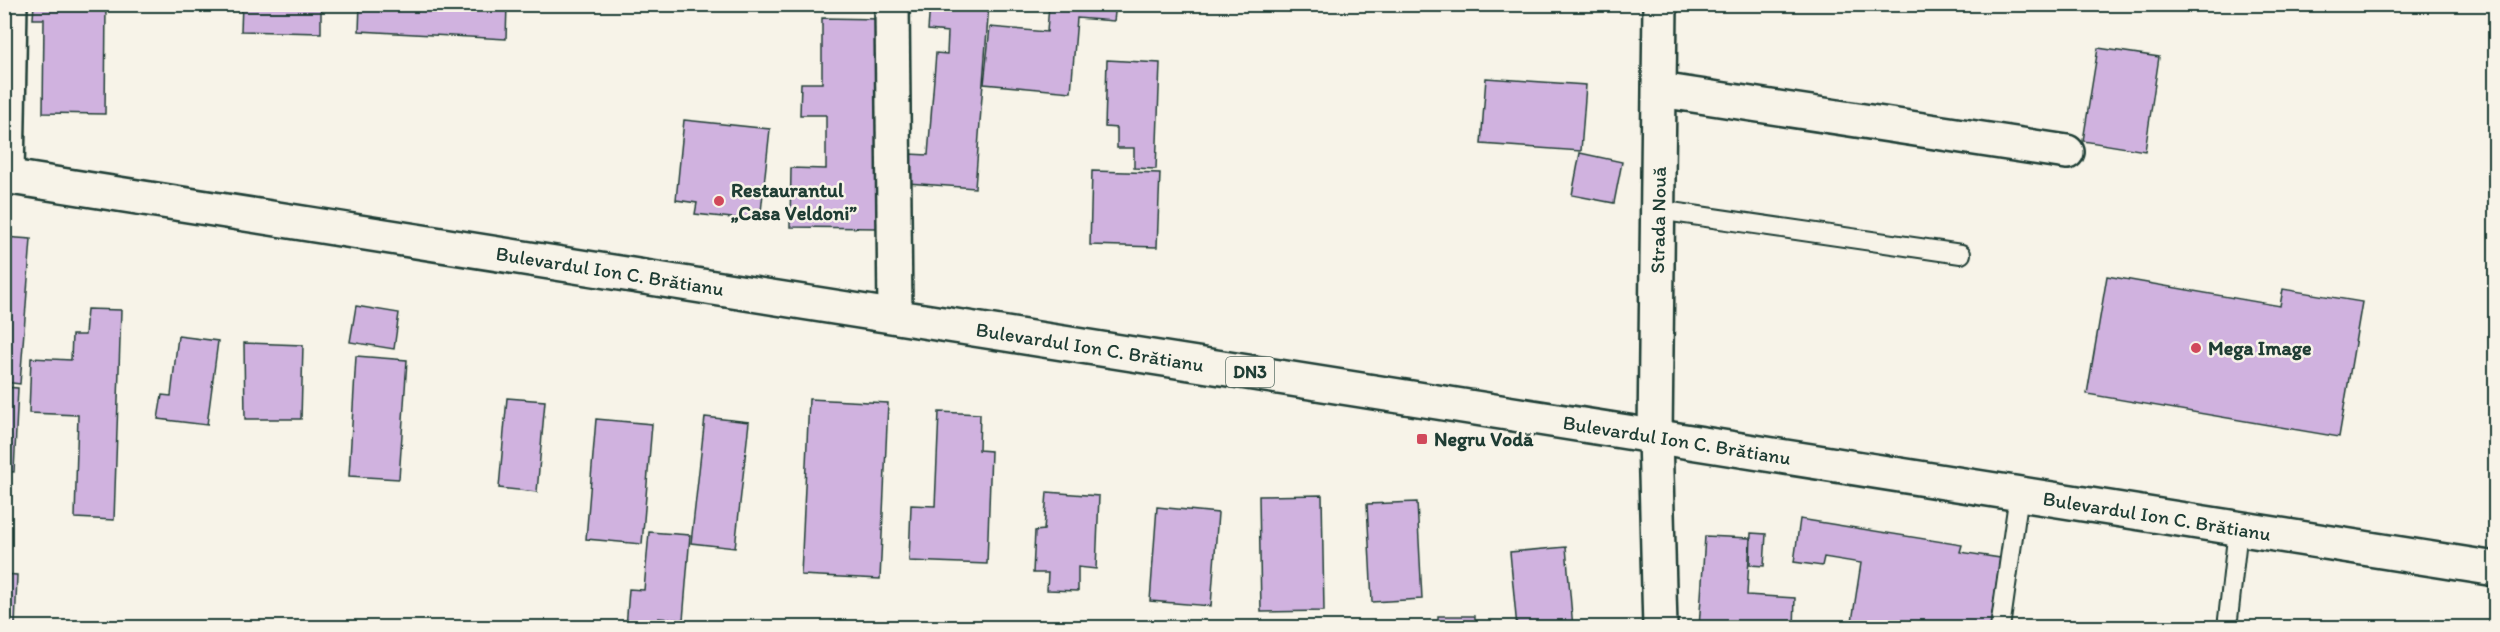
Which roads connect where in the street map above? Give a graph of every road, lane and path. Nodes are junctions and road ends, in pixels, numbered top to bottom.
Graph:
1 (10, 4) edge
2 (892, 4) edge
3 (1660, 4) edge
4 (1660, 90) junction
5 (2067, 152) dead end
6 (6, 176) edge
7 (1658, 210) junction
8 (1961, 254) dead end
9 (895, 316) junction
10 (1655, 436) junction
11 (2019, 494) junction
12 (2238, 529) junction
13 (2496, 569) edge
14 (1660, 627) edge
15 (2000, 627) edge
16 (2226, 627) edge

1 - 6 main road
2 - 9 main road
3 - 4 main road, Strada Nouă
4 - 5 main road
4 - 7 main road, Strada Nouă
6 - 9 main road, Bulevardul Ion C. Brătianu / DN3
7 - 8 lane
7 - 10 main road, Strada Nouă
9 - 10 main road, Bulevardul Ion C. Brătianu / DN3
10 - 11 main road, Bulevardul Ion C. Brătianu / DN3
10 - 14 main road, Strada Nouă
11 - 12 main road, Bulevardul Ion C. Brătianu / DN3
11 - 15 lane
12 - 13 main road, Bulevardul Ion C. Brătianu / DN3
12 - 16 lane

